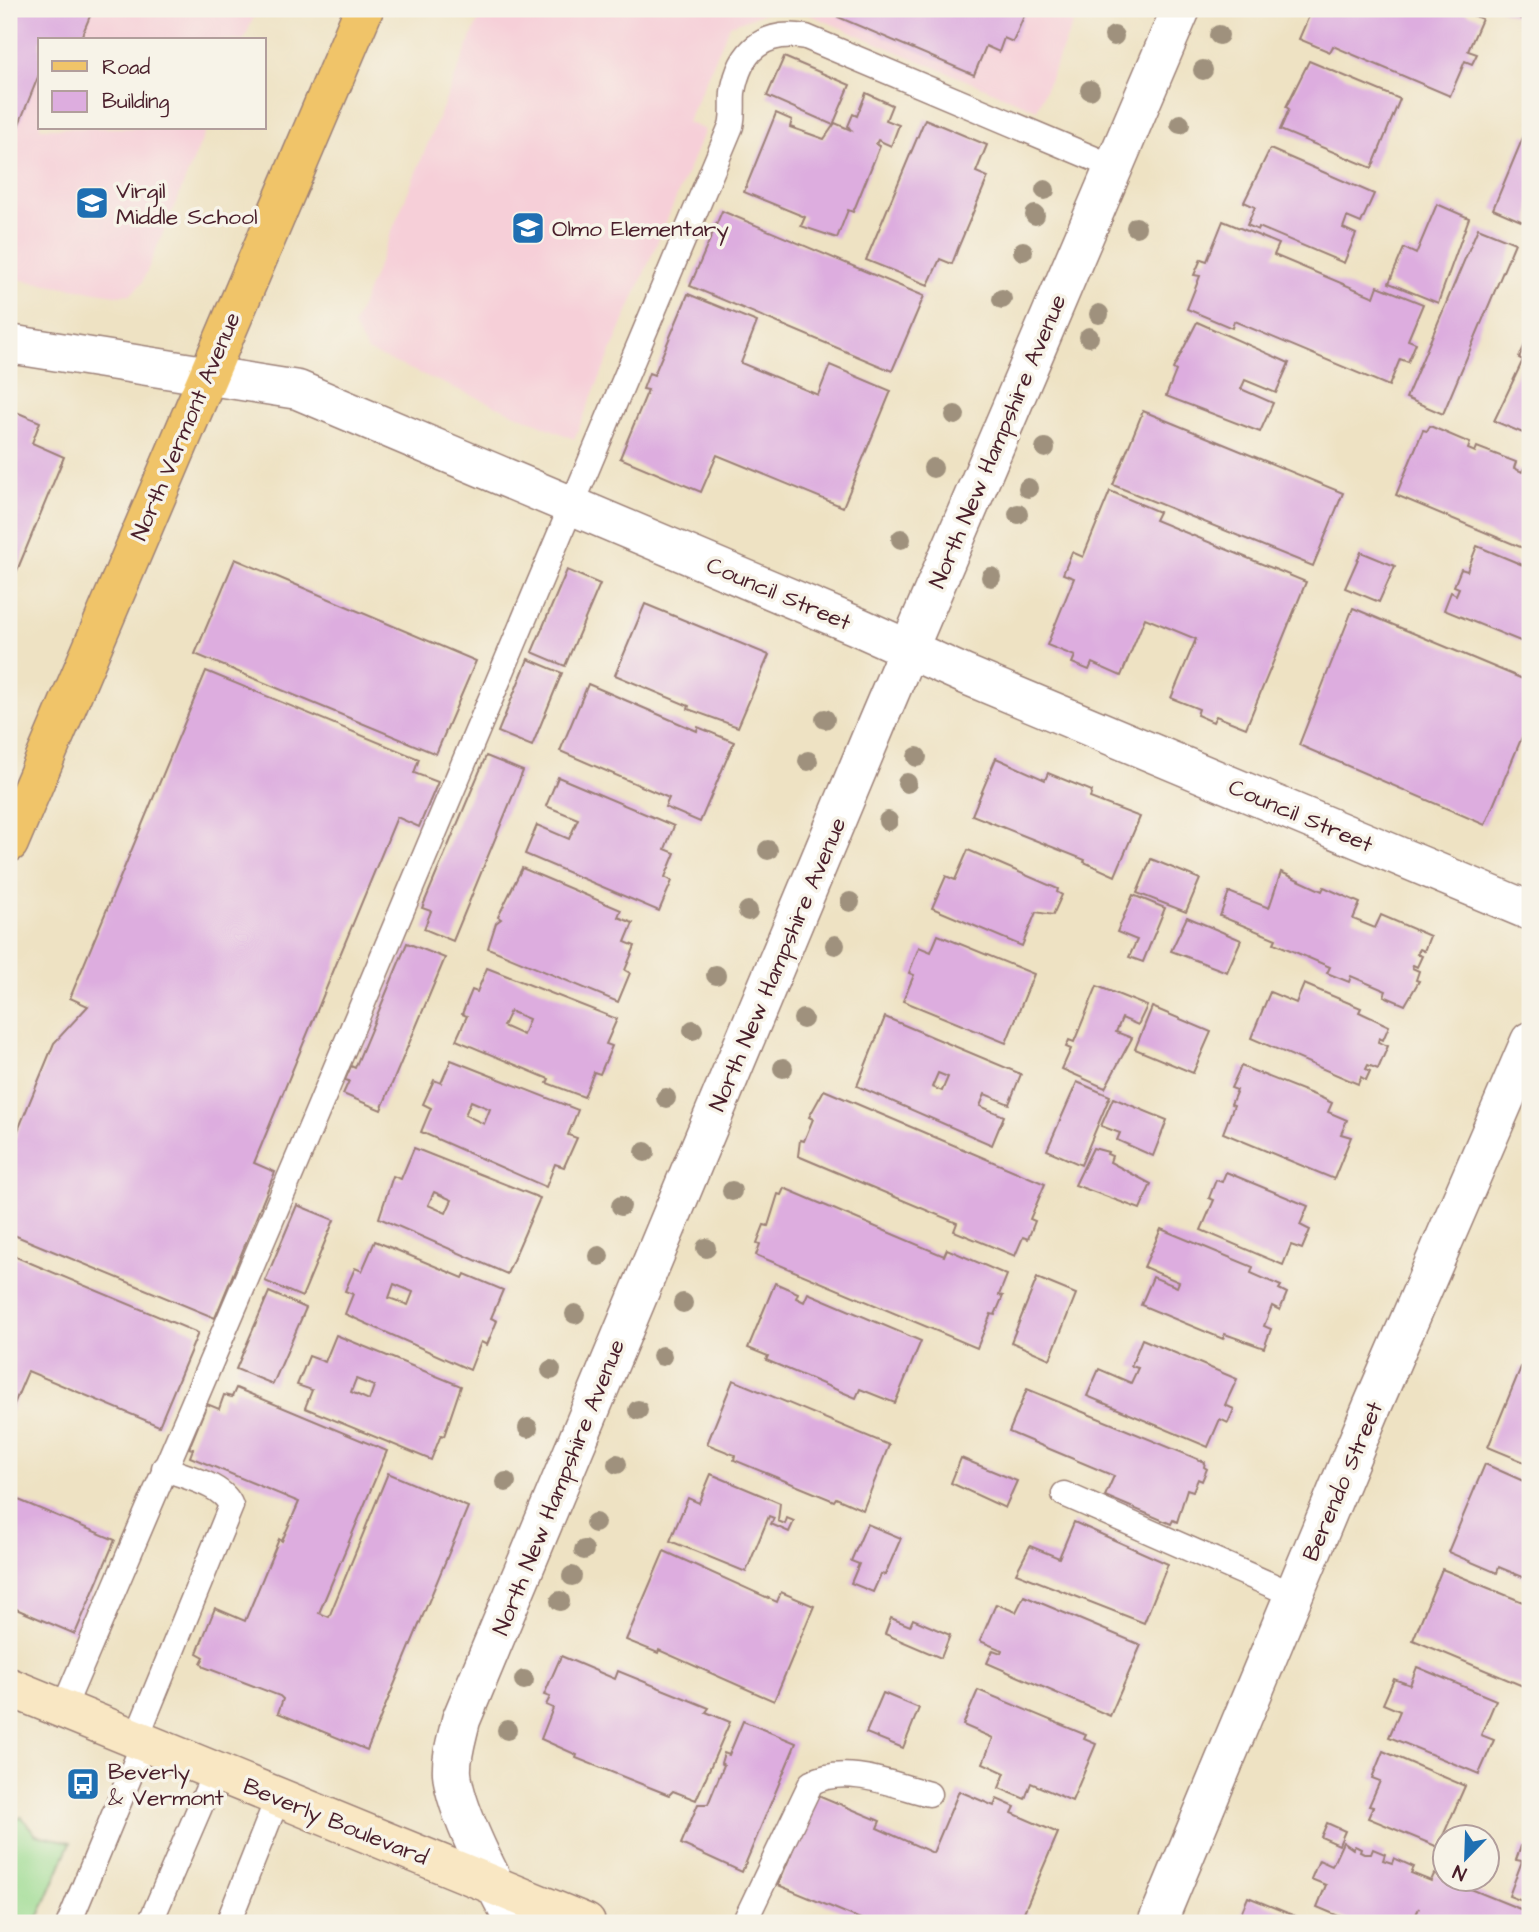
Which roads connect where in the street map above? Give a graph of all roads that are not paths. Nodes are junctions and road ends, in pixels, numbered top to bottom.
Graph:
1 (364, 9) edge
2 (1181, 9) edge
3 (1114, 167) junction
4 (9, 344) edge
5 (206, 375) junction
6 (571, 504) junction
7 (908, 650) junction
8 (9, 843) edge
9 (1530, 911) edge
10 (1530, 1041) edge
11 (164, 1468) junction
12 (1064, 1494) dead end
13 (1294, 1595) junction
14 (9, 1687) edge
15 (62, 1709) junction
16 (140, 1741) junction
17 (215, 1772) junction
18 (929, 1794) dead end
19 (278, 1797) junction
20 (496, 1888) junction
21 (69, 1923) edge
22 (150, 1923) edge
23 (228, 1923) edge
24 (515, 1923) edge
25 (586, 1923) edge
26 (744, 1923) edge
27 (1157, 1923) edge

1 - 5 main road, North Vermont Avenue
2 - 3 street, North New Hampshire Avenue
3 - 6 lane
3 - 7 street, North New Hampshire Avenue
4 - 5 street, Council Street
5 - 6 street, Council Street
5 - 8 main road, North Vermont Avenue
6 - 7 street, Council Street
6 - 11 lane
7 - 9 street, Council Street
7 - 20 street, North New Hampshire Avenue
10 - 13 street, Berendo Street
11 - 15 lane
11 - 16 lane
12 - 13 lane
13 - 27 street, Berendo Street
14 - 15 main road, Beverly Boulevard
15 - 16 main road, Beverly Boulevard
16 - 17 main road, Beverly Boulevard
16 - 21 lane
17 - 19 main road, Beverly Boulevard
17 - 22 lane
18 - 26 lane
19 - 20 main road, Beverly Boulevard
19 - 23 lane
20 - 24 street, North New Hampshire Avenue
20 - 25 main road, Beverly Boulevard

